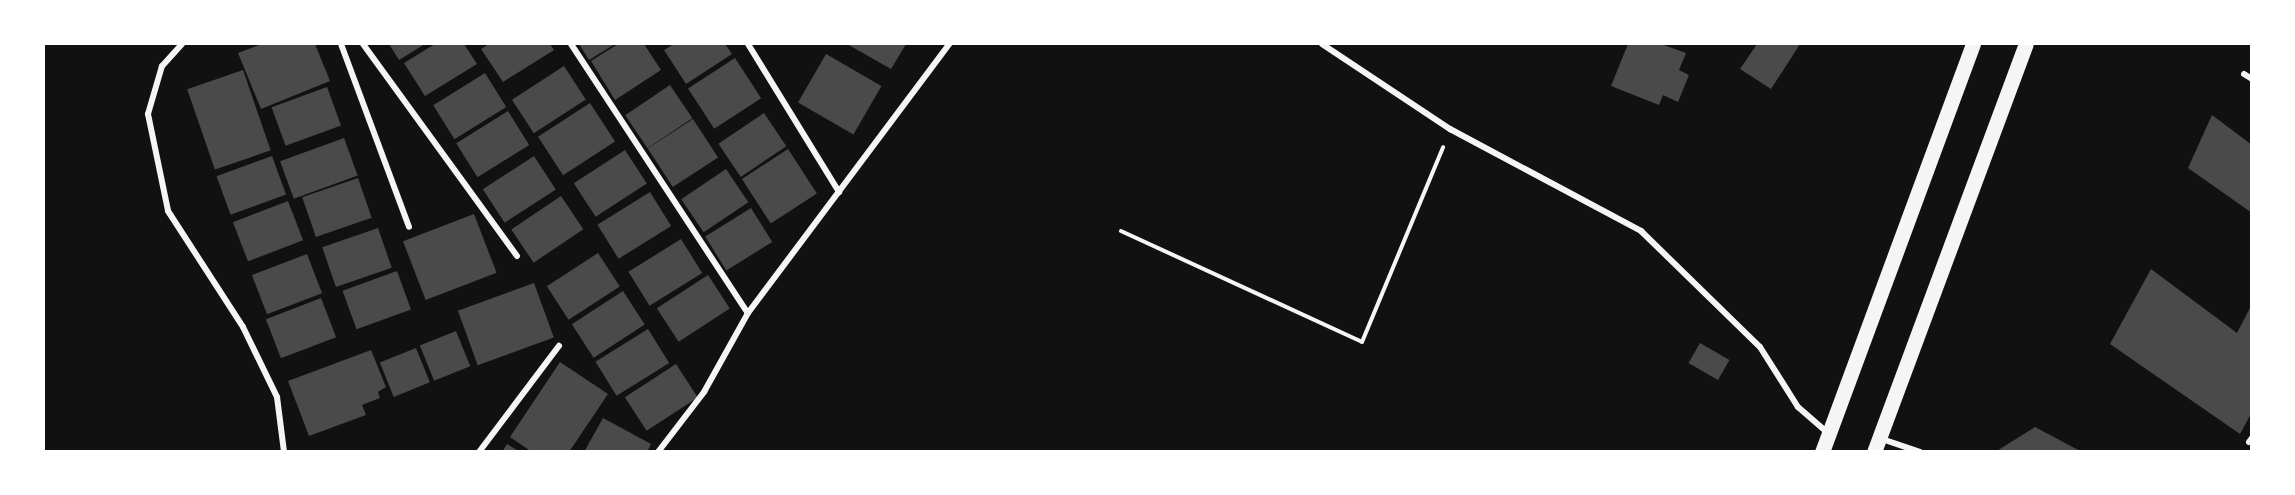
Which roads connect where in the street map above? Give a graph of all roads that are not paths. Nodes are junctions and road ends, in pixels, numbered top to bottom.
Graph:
1 (182, 44) edge
2 (341, 44) edge
3 (363, 44) edge
4 (571, 44) edge
5 (748, 44) edge
6 (949, 44) edge
7 (1322, 44) edge
8 (1973, 44) edge
9 (2026, 44) edge
10 (2244, 74) dead end
11 (2252, 80) edge
12 (839, 192) junction
13 (409, 226) dead end
14 (517, 256) dead end
15 (748, 313) junction
16 (559, 346) dead end
17 (1828, 433) junction
18 (1876, 445) edge
19 (284, 452) edge
20 (480, 452) edge
21 (658, 452) edge
22 (1822, 452) edge
23 (1920, 452) edge

1 - 19 street
2 - 13 street
3 - 14 street
4 - 15 street
5 - 12 street
6 - 12 street
7 - 17 street
8 - 17 main road
9 - 18 main road
10 - 11 street
12 - 15 street
15 - 21 street
16 - 20 street
17 - 22 main road
18 - 23 street

